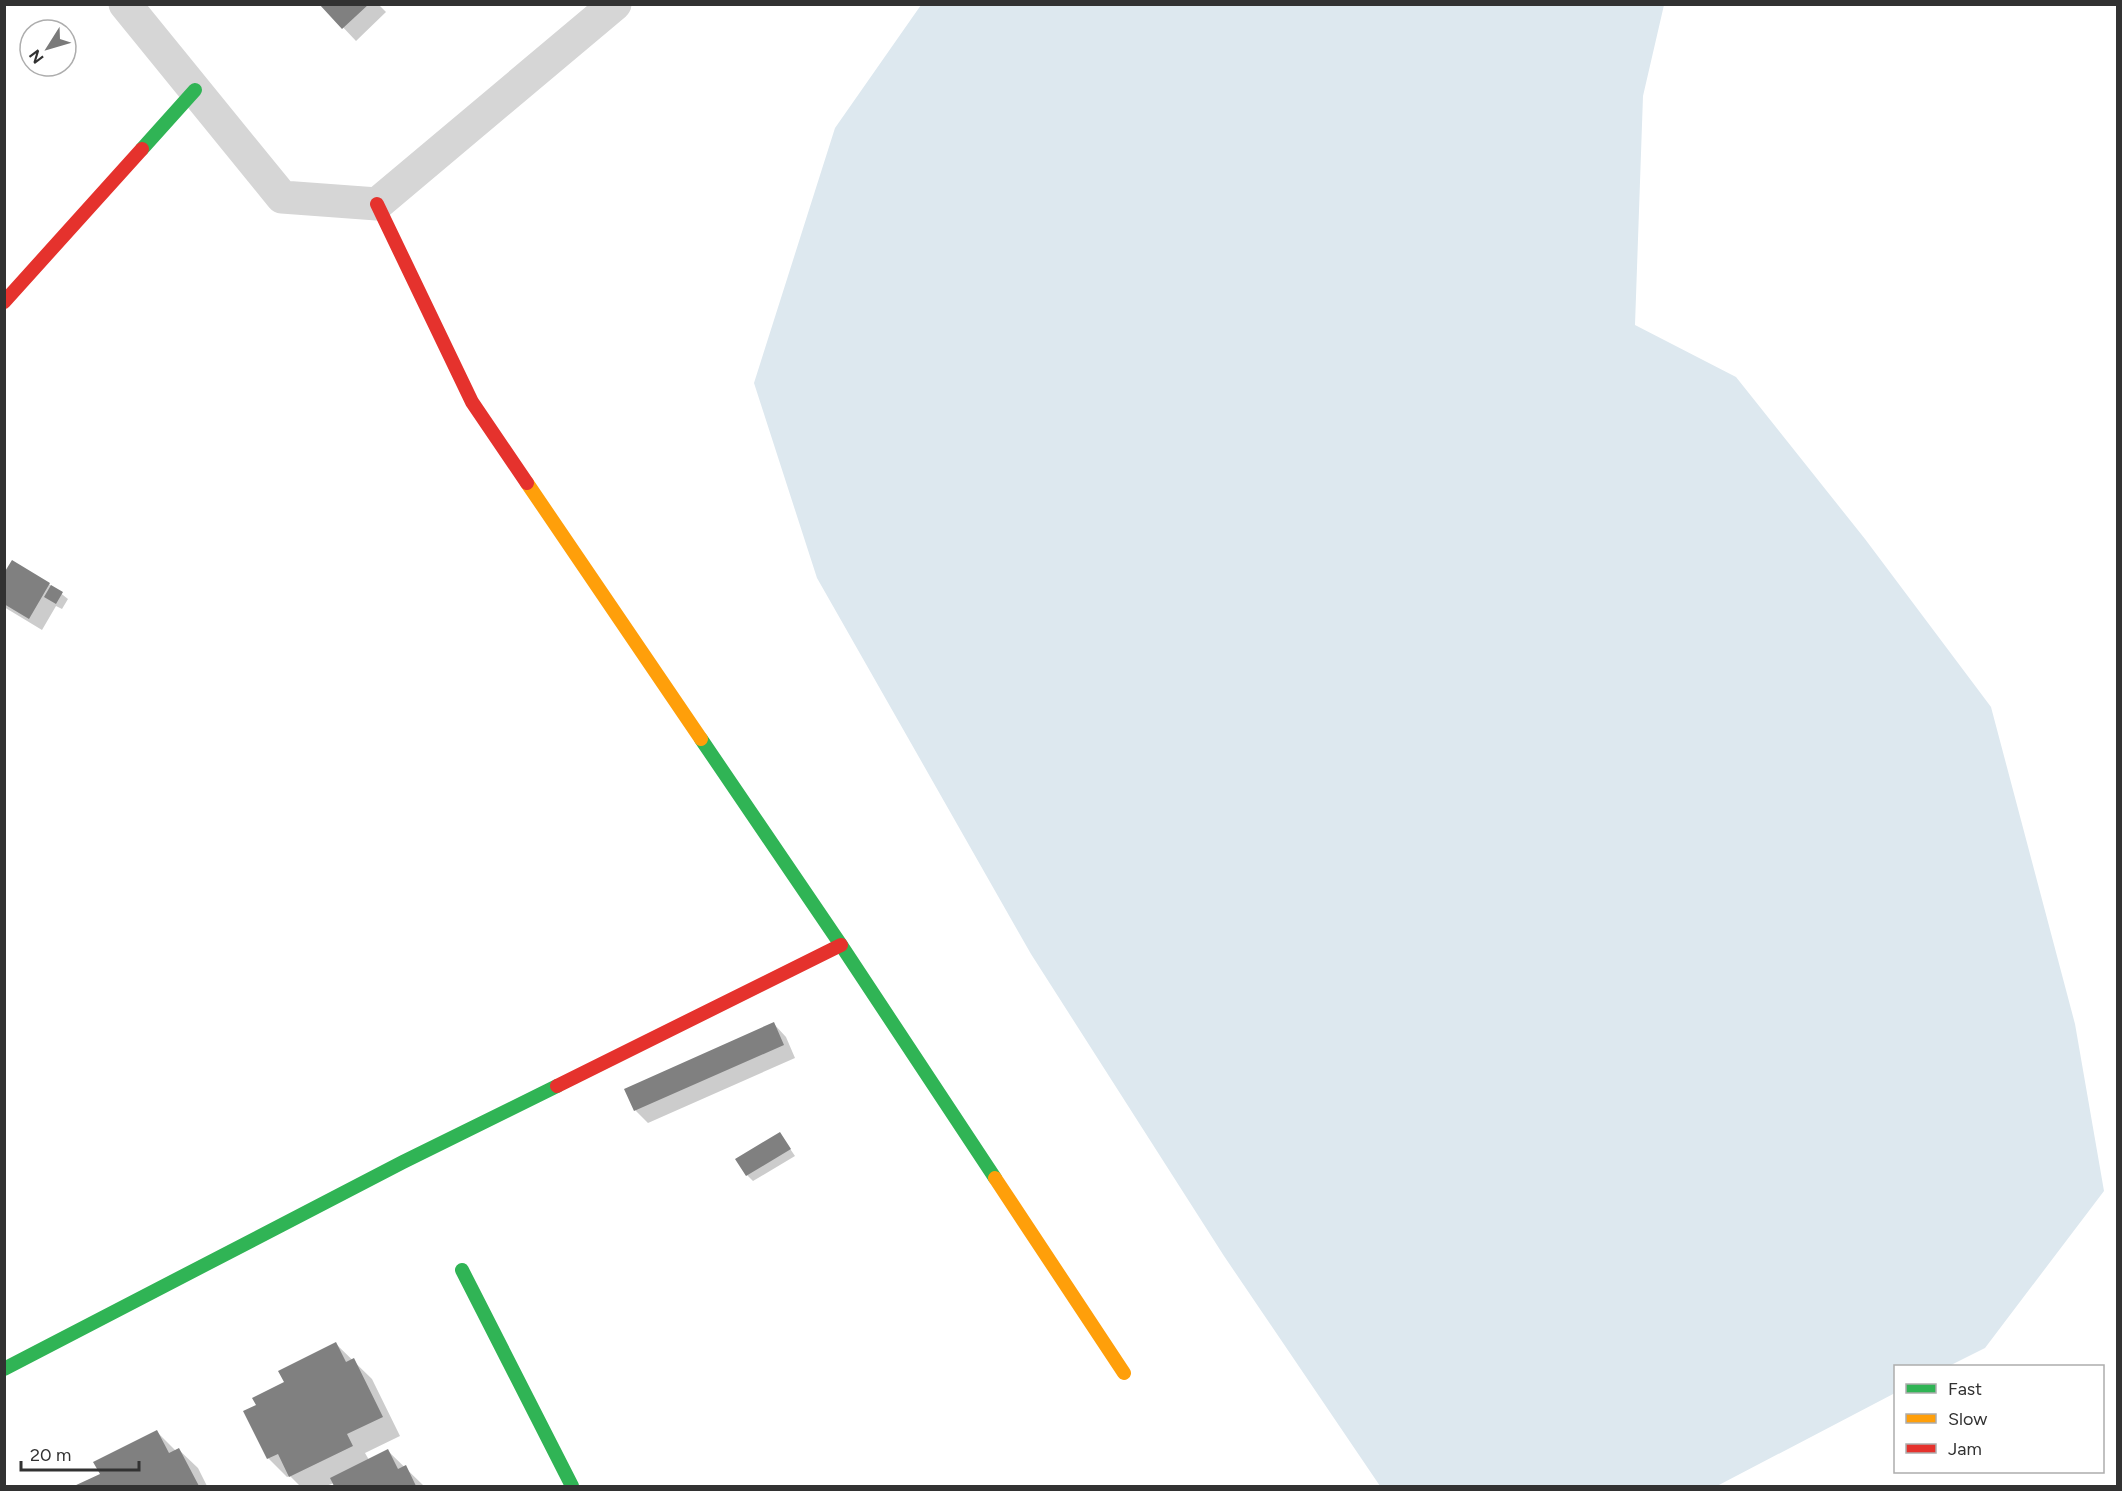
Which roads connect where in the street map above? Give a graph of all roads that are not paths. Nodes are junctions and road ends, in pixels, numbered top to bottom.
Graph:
1 (125, 4) edge
2 (615, 4) edge
3 (195, 90) junction
4 (377, 204) junction
5 (4, 302) edge
6 (841, 945) junction
7 (462, 1270) dead end
8 (4, 1369) edge
9 (1124, 1373) dead end
10 (572, 1486) edge

1 - 3 street
2 - 4 street
3 - 4 street
3 - 5 street
4 - 6 street
6 - 8 street
6 - 9 street
7 - 10 street

